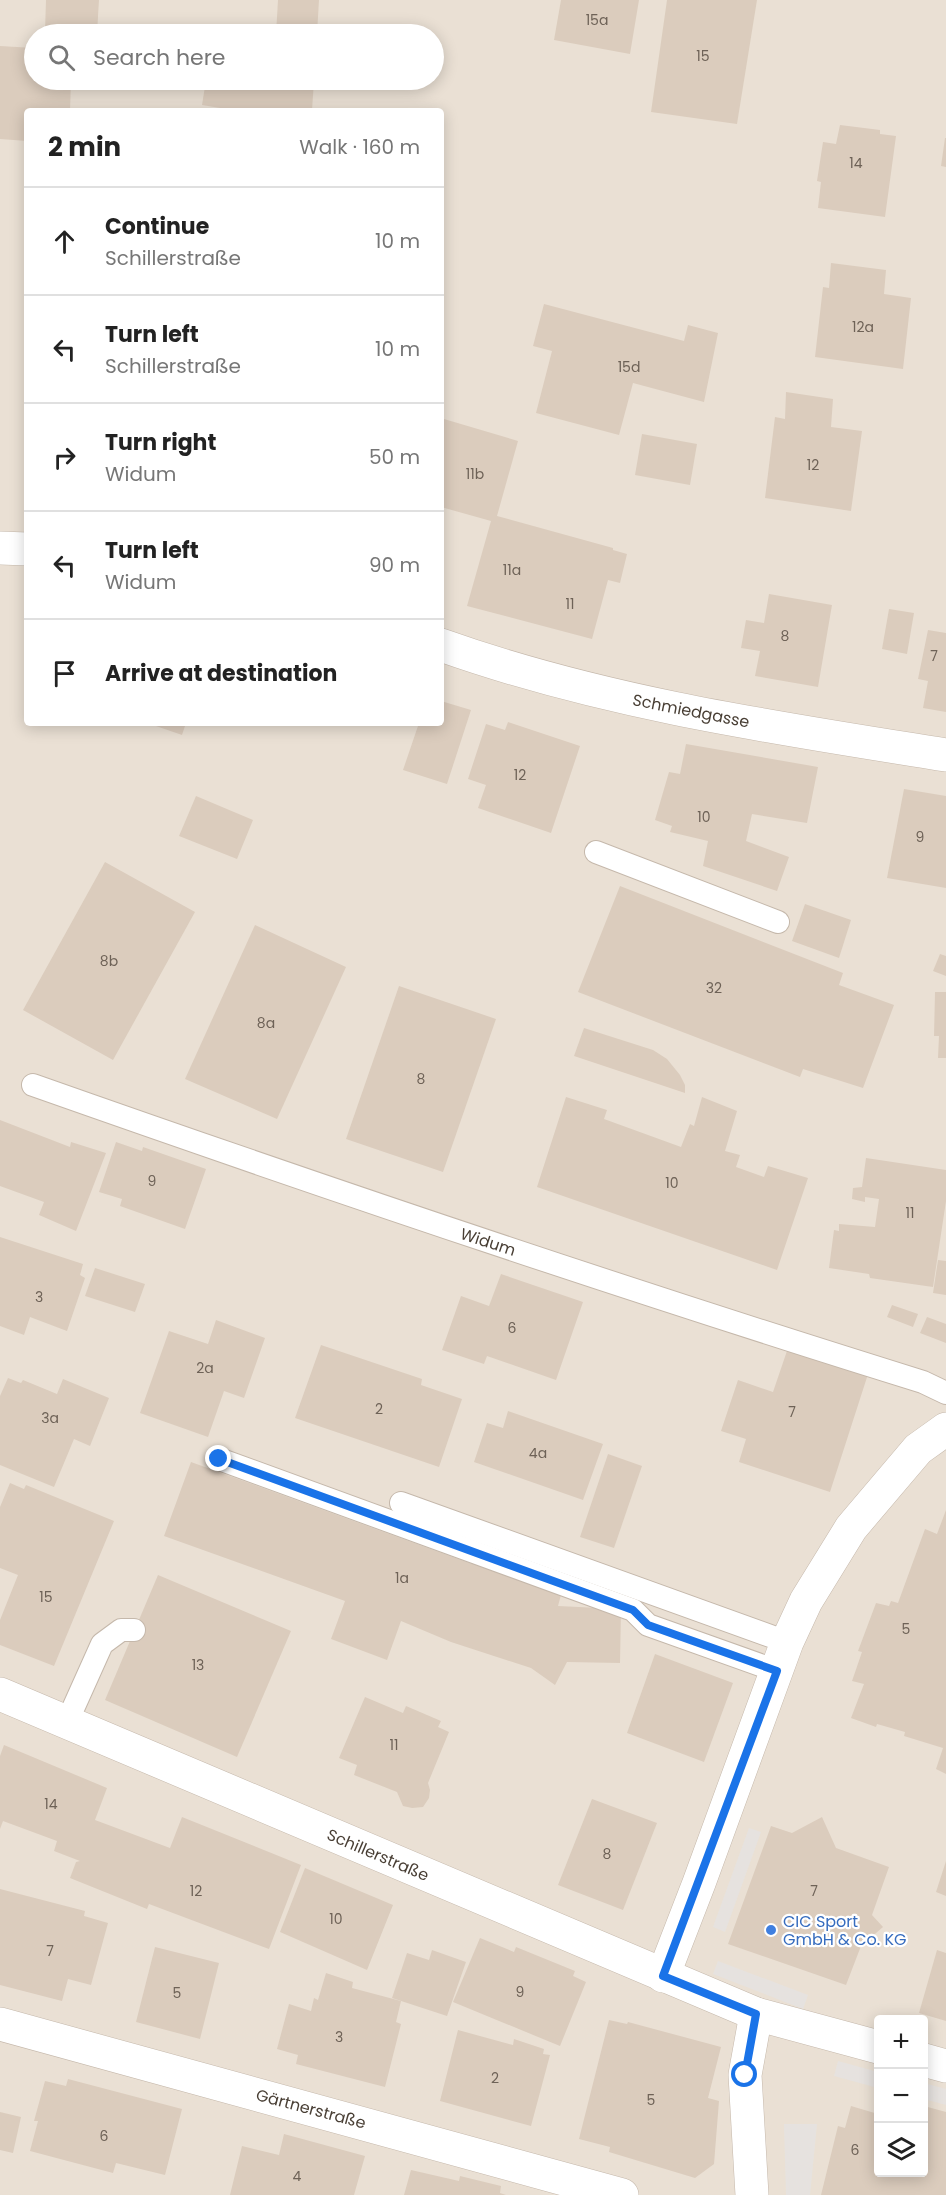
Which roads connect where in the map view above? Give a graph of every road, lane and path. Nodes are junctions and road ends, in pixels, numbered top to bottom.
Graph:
1 (0, 548) edge
2 (24, 549) edge
3 (444, 646) edge
4 (946, 755) edge
5 (596, 852) dead end
6 (778, 922) dead end
7 (33, 1085) dead end
8 (946, 1393) edge
9 (946, 1429) edge
10 (219, 1459) dead end
11 (401, 1503) dead end
12 (134, 1630) dead end
13 (782, 1657) junction
14 (0, 1694) edge
15 (67, 1722) junction
16 (663, 1976) junction
17 (756, 2014) junction
18 (0, 2024) edge
19 (874, 2046) edge
20 (928, 2061) edge
21 (946, 2066) edge
22 (622, 2195) edge
23 (752, 2195) edge

1 - 2 street
3 - 4 street, Schmiedgasse
5 - 6 lane
7 - 8 lane, Widum
9 - 13 street
10 - 13 lane
11 - 13 lane
12 - 15 lane
13 - 16 street
14 - 15 street, Schillerstraße
15 - 16 street, Schillerstraße
16 - 17 street, Schillerstraße
17 - 19 street, Schillerstraße
17 - 23 street
18 - 22 street, Gärtnerstraße
20 - 21 street

